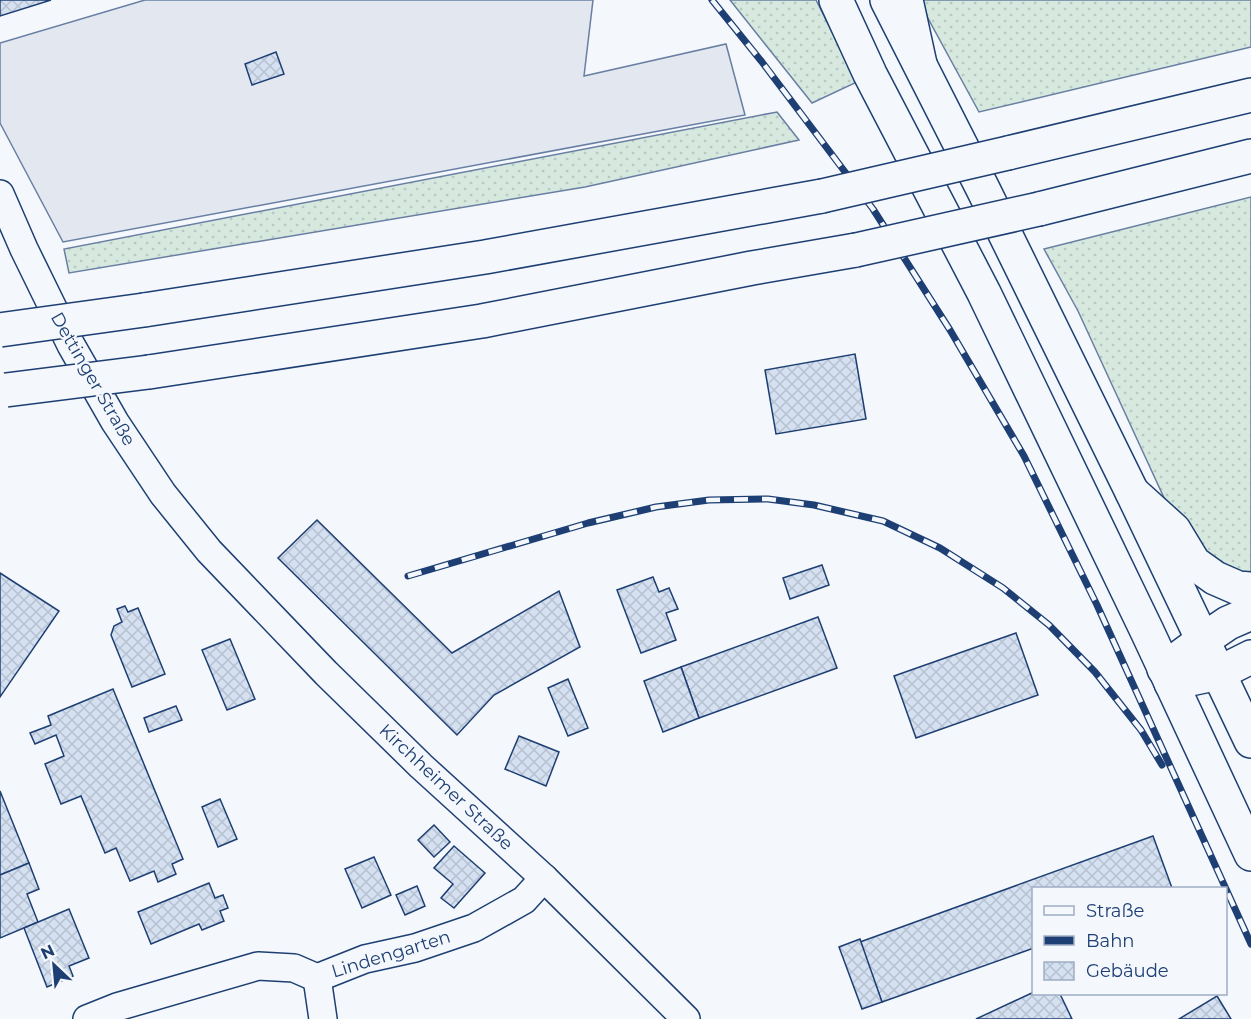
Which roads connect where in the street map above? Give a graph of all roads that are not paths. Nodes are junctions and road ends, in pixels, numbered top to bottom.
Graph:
1 (836, 0) edge
2 (887, 0) edge
3 (906, 0) edge
4 (920, 64) junction
5 (1251, 95) edge
6 (1251, 156) edge
7 (0, 194) edge
8 (0, 330) edge
9 (3, 391) edge
10 (1132, 492) junction
11 (209, 551) joint
12 (1251, 589) edge
13 (1251, 613) edge
14 (1203, 640) junction
15 (1251, 657) edge
16 (1219, 673) junction
17 (1168, 676) junction
18 (1251, 741) edge
19 (1251, 854) edge
20 (544, 878) junction
21 (318, 978) junction
22 (87, 1019) edge
23 (323, 1019) edge
24 (686, 1019) edge

1 - 17 main road
2 - 4 main road
3 - 4 main road
4 - 10 main road
5 - 8 main road, bridge
6 - 9 main road, bridge
7 - 11 street, Dettinger Straße
10 - 12 main road
10 - 14 main road
11 - 20 street, Kirchheimer Straße
13 - 14 main road
14 - 16 main road
14 - 17 main road
15 - 16 main road
16 - 17 main road
16 - 18 main road
17 - 19 main road
20 - 21 street, Lindengarten
20 - 24 street, Kirchheimer Straße
21 - 22 street, Lindengarten
21 - 23 street

